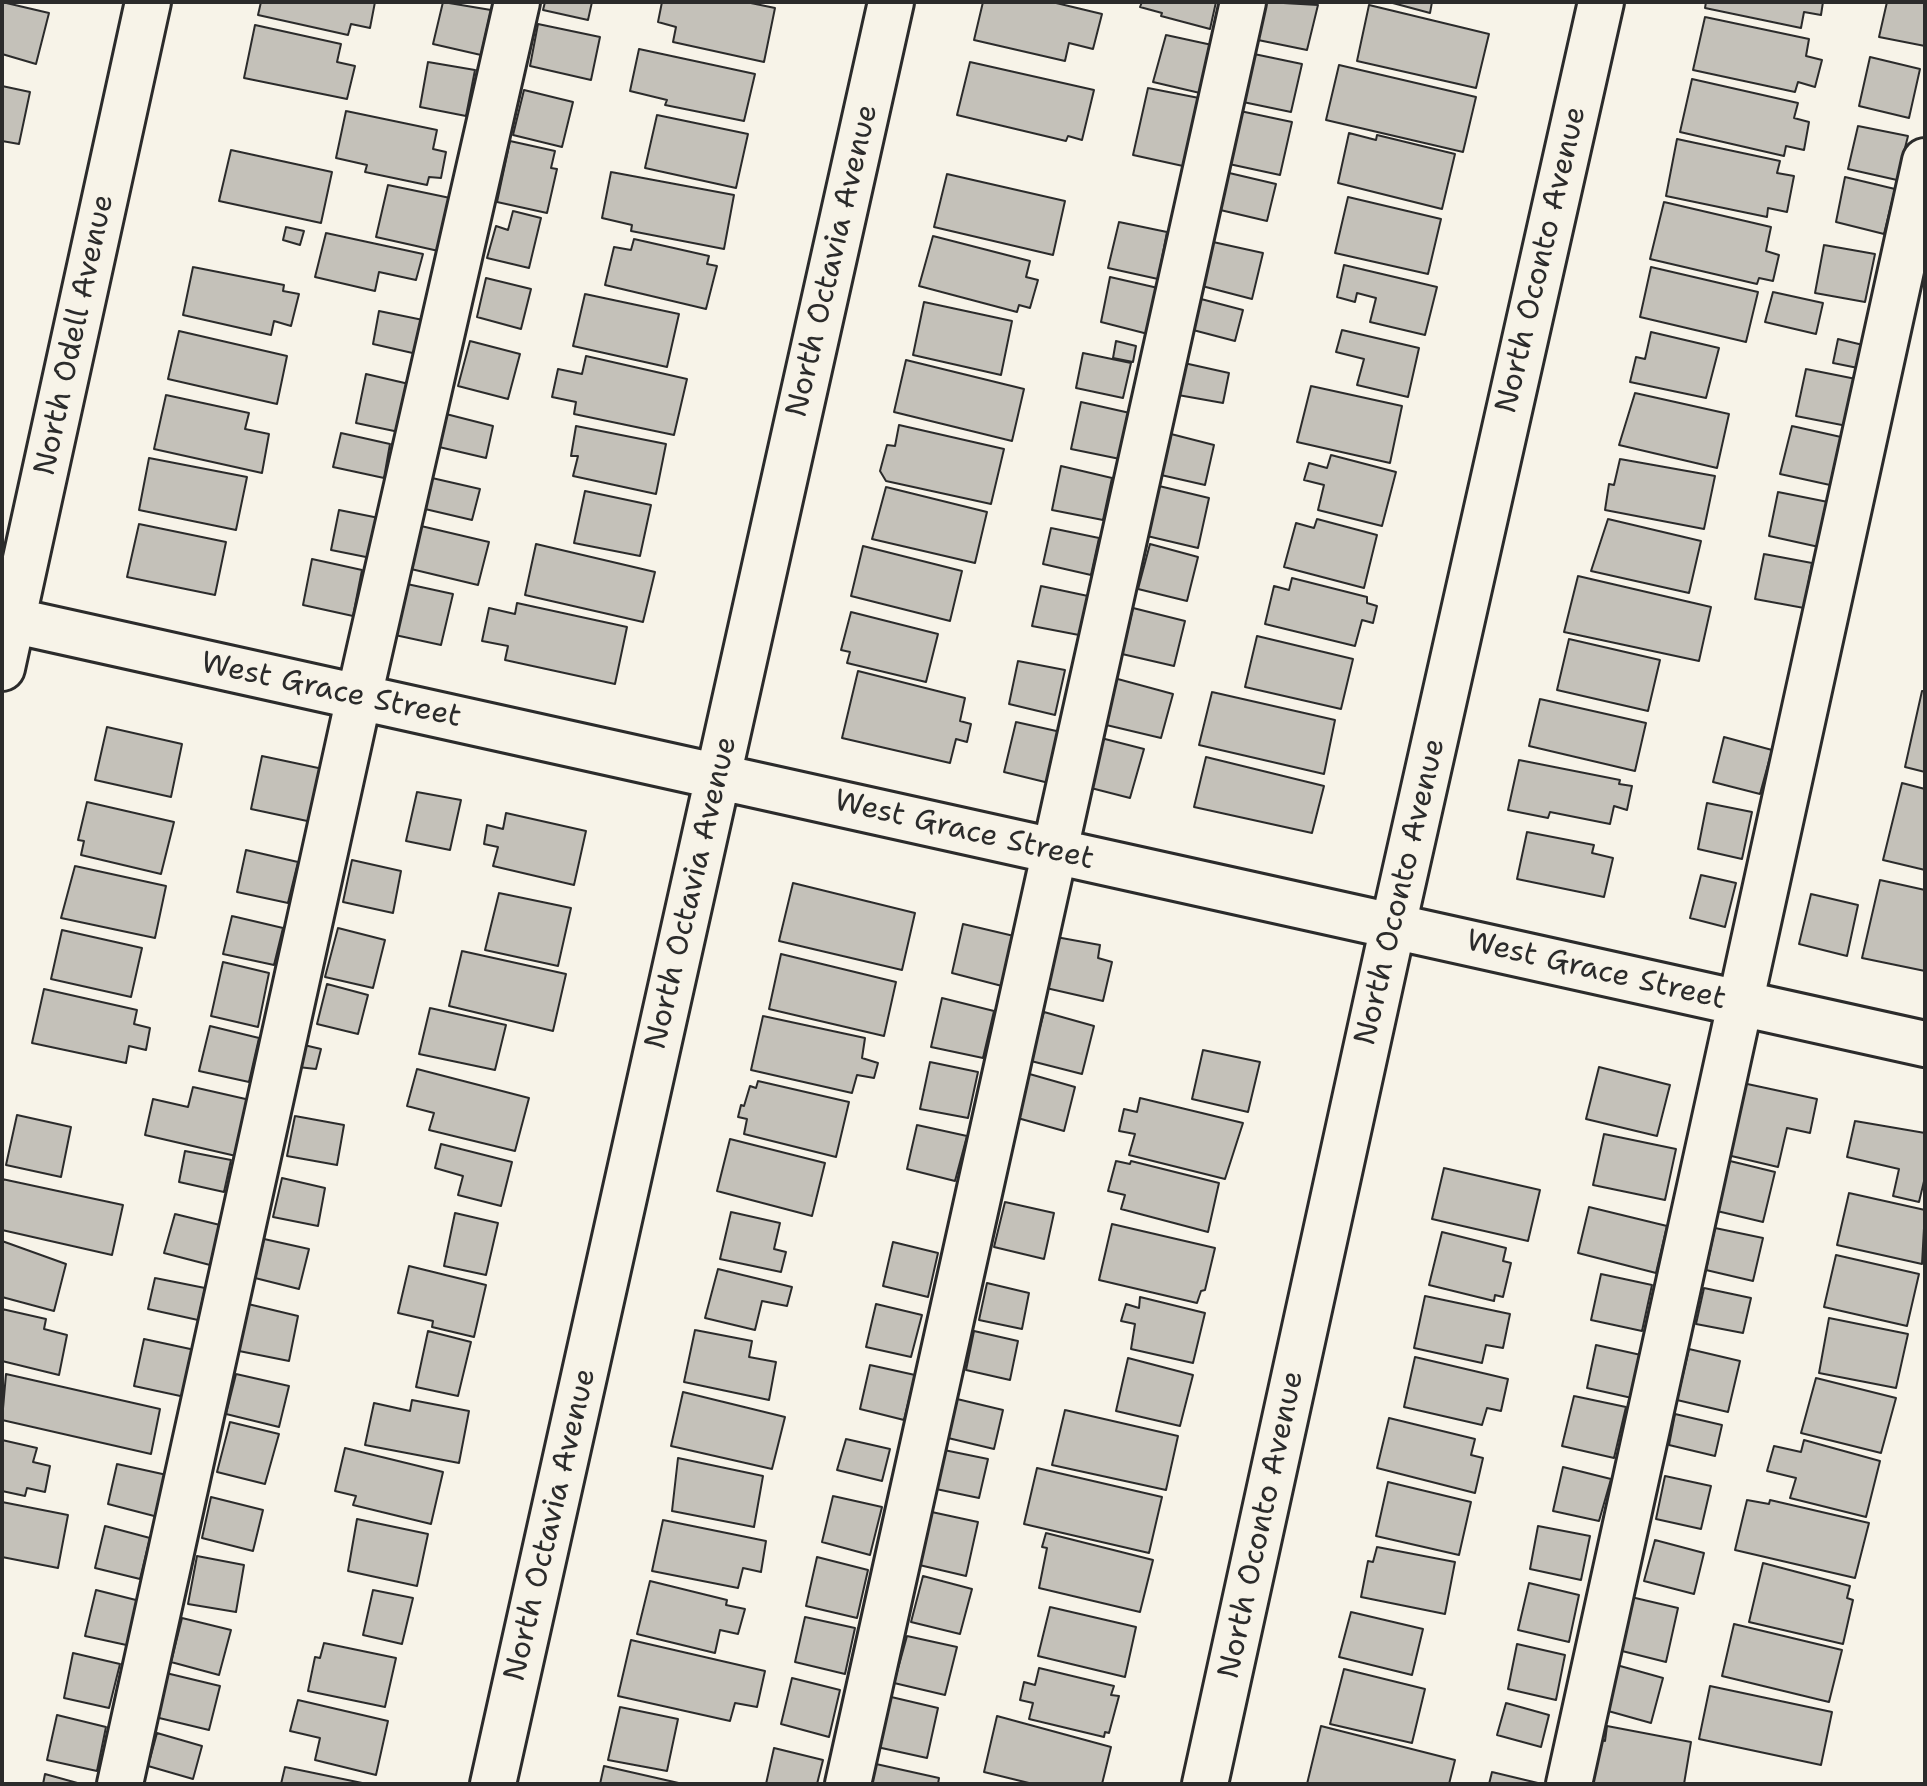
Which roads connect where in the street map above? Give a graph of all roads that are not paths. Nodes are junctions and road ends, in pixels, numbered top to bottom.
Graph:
1 (148, 2) edge
2 (517, 2) edge
3 (891, 2) edge
4 (1243, 2) edge
5 (1601, 2) edge
6 (1925, 161) edge
7 (7, 619) edge
8 (2, 668) edge
9 (359, 697) junction
10 (718, 776) junction
11 (1054, 851) junction
12 (1393, 926) junction
13 (1740, 1003) junction
14 (1925, 1044) edge
15 (120, 1784) edge
16 (493, 1784) edge
17 (848, 1784) edge
18 (1205, 1784) edge
19 (1569, 1784) edge

1 - 7 street, North Odell Avenue
2 - 9 street
3 - 10 street, North Octavia Avenue
4 - 11 street
5 - 12 street, North Oconto Avenue
6 - 13 street
7 - 8 street, North Odell Avenue
7 - 9 street, West Grace Street
9 - 10 street, West Grace Street
9 - 15 street
10 - 11 street, West Grace Street
10 - 16 street, North Octavia Avenue
11 - 12 street, West Grace Street
11 - 17 street
12 - 13 street, West Grace Street
12 - 18 street, North Oconto Avenue
13 - 14 street, West Grace Street
13 - 19 street

